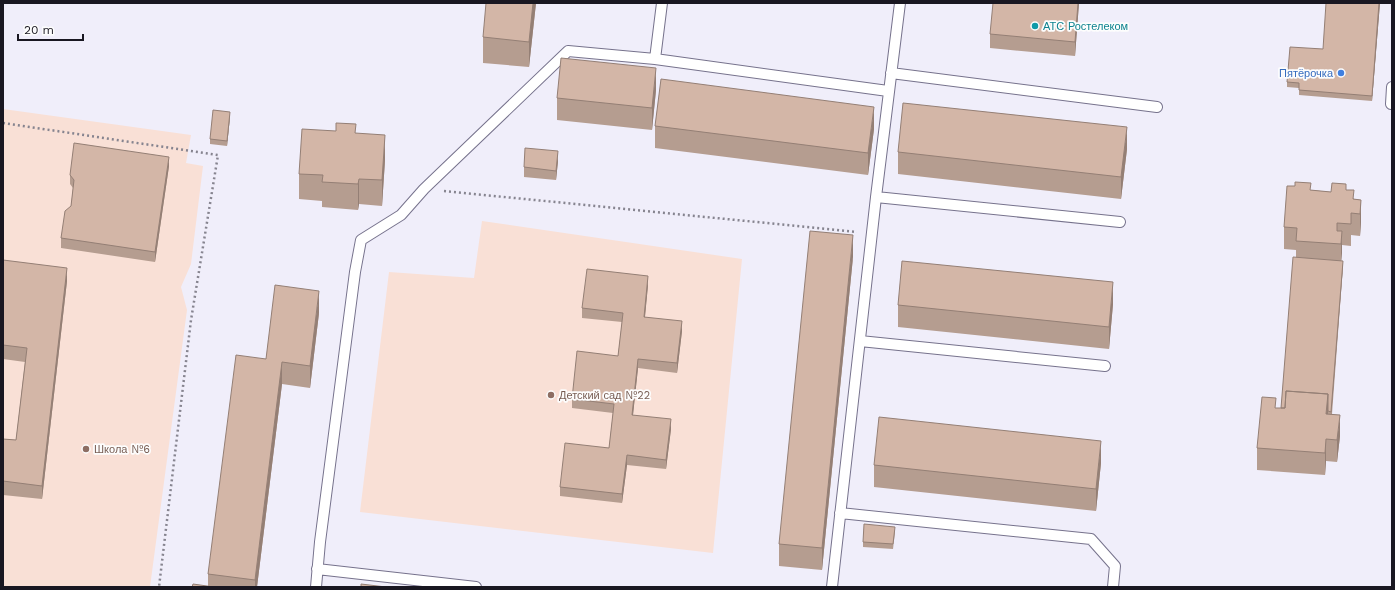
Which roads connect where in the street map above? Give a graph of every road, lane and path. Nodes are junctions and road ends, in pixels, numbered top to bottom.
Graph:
1 (662, 3) edge
2 (900, 3) edge
3 (655, 59) junction
4 (891, 73) junction
5 (1392, 87) edge
6 (888, 91) junction
7 (1390, 104) dead end
8 (1157, 107) dead end
9 (3, 123) edge
10 (424, 189) junction
11 (876, 197) junction
12 (1120, 222) dead end
13 (872, 233) junction
14 (860, 341) junction
15 (1105, 366) dead end
16 (840, 513) junction
17 (317, 569) junction
18 (159, 587) edge
19 (316, 587) edge
20 (476, 587) edge
21 (832, 587) edge
22 (1114, 587) edge

1 - 3 lane
2 - 4 lane
3 - 6 lane
3 - 10 lane
4 - 6 lane
4 - 8 lane
5 - 7 lane
6 - 11 lane
9 - 18 path
10 - 13 path
10 - 17 lane
11 - 12 lane
11 - 13 lane
13 - 14 lane
14 - 15 lane
14 - 16 lane
16 - 21 lane
16 - 22 lane
17 - 19 lane
17 - 20 lane

